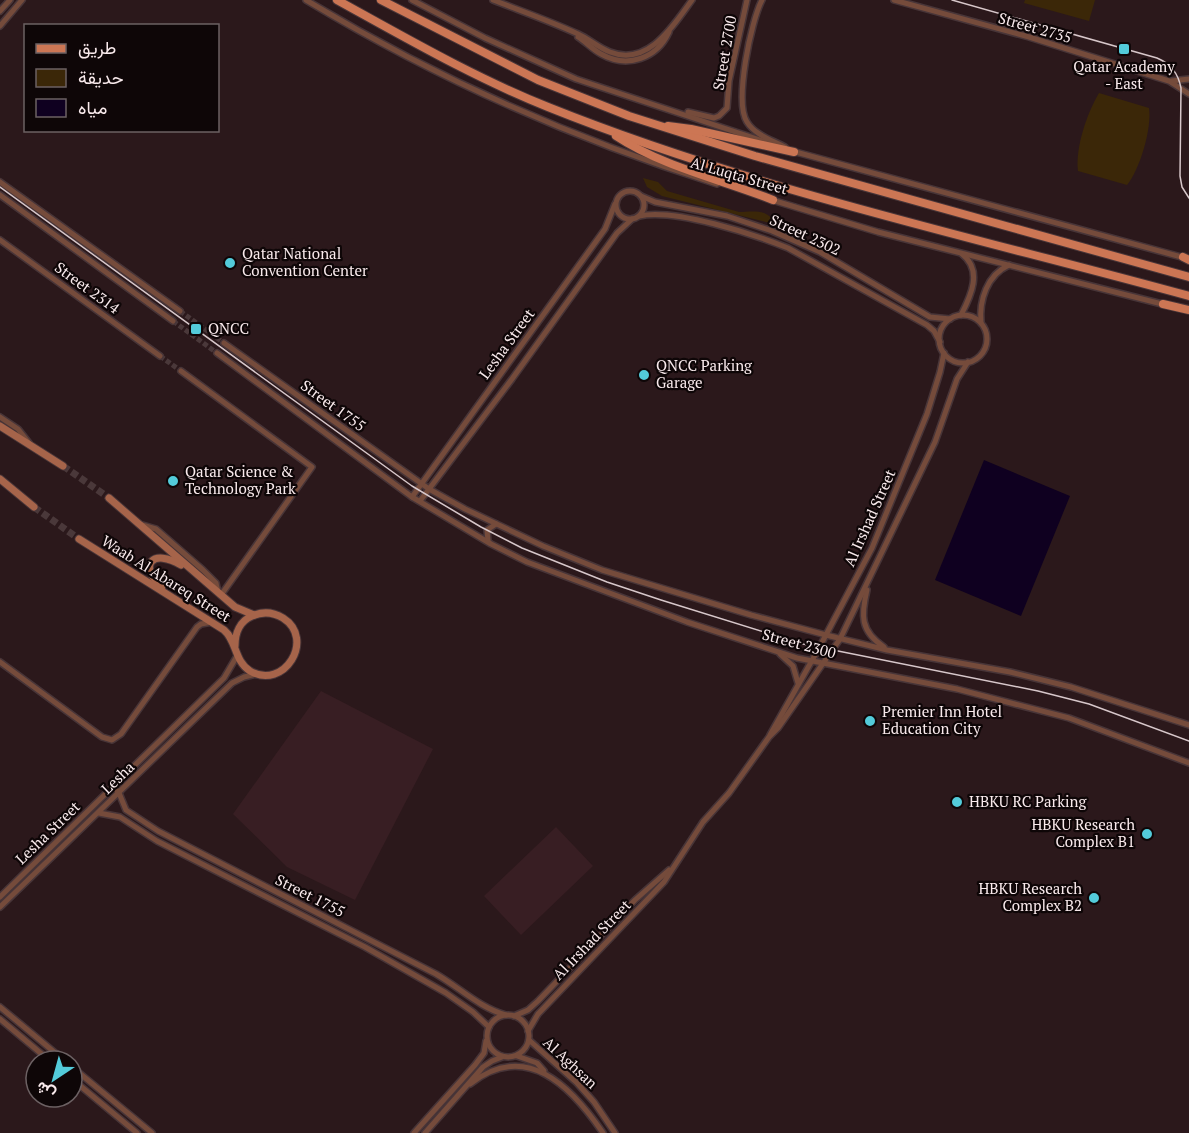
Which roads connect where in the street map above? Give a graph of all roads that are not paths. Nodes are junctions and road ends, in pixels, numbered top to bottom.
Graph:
1 (10, 0) edge
2 (22, 0) edge
3 (306, 0) edge
4 (337, 0) edge
5 (381, 0) edge
6 (412, 0) edge
7 (493, 0) edge
8 (692, 0) edge
9 (747, 0) edge
10 (762, 0) edge
11 (894, 0) edge
12 (0, 11) edge
13 (0, 26) edge
14 (1189, 79) edge
15 (1169, 81) junction
16 (1189, 94) edge
17 (657, 106) junction
18 (648, 123) junction
19 (606, 129) junction
20 (794, 152) junction
21 (0, 182) edge
22 (0, 195) edge
23 (641, 196) junction
24 (773, 200) junction
25 (615, 204) junction
26 (639, 216) junction
27 (632, 219) junction
28 (0, 240) edge
29 (958, 251) junction
30 (1187, 259) edge
31 (1009, 265) junction
32 (1189, 277) edge
33 (1189, 296) edge
34 (1163, 304) joint
35 (180, 311) tunnel mouth
36 (1189, 312) edge
37 (961, 315) junction
38 (950, 319) junction
39 (173, 321) tunnel mouth
40 (981, 323) junction
41 (940, 342) junction
42 (224, 343) tunnel mouth
43 (217, 353) tunnel mouth
44 (944, 353) junction
45 (160, 356) tunnel mouth
46 (968, 362) junction
47 (181, 371) tunnel mouth
48 (0, 417) edge
49 (0, 426) edge
50 (29, 443) junction
51 (63, 466) tunnel mouth
52 (0, 479) edge
53 (421, 483) junction
54 (429, 489) junction
55 (412, 497) junction
56 (109, 498) tunnel mouth
57 (420, 501) junction
58 (34, 507) tunnel mouth
59 (139, 524) junction
60 (496, 524) junction
61 (79, 539) tunnel mouth
62 (491, 544) junction
63 (196, 574) junction
64 (232, 580) junction
65 (870, 580) junction
66 (216, 583) junction
67 (219, 594) junction
68 (178, 600) junction
69 (195, 613) junction
70 (254, 615) junction
71 (213, 622) junction
72 (197, 627) junction
73 (826, 635) junction
74 (840, 639) junction
75 (235, 646) junction
76 (887, 650) junction
77 (776, 651) junction
78 (237, 656) junction
79 (812, 661) junction
80 (0, 662) edge
81 (823, 664) junction
82 (257, 674) junction
83 (798, 684) junction
84 (1189, 725) edge
85 (769, 737) junction
86 (1189, 764) edge
87 (113, 786) junction
88 (119, 793) junction
89 (99, 813) junction
90 (674, 866) junction
91 (0, 897) edge
92 (0, 907) edge
93 (0, 1007) edge
94 (507, 1015) junction
95 (514, 1016) junction
96 (0, 1019) edge
97 (489, 1027) junction
98 (528, 1031) junction
99 (487, 1040) junction
100 (529, 1040) junction
101 (36, 1049) edge
102 (51, 1049) edge
103 (517, 1056) junction
104 (503, 1057) junction
105 (84, 1077) edge
106 (552, 1078) junction
107 (470, 1084) junction
108 (84, 1089) edge
109 (137, 1133) edge
110 (152, 1133) edge
111 (414, 1133) edge
112 (425, 1133) edge
113 (603, 1133) edge
114 (615, 1133) edge

1 - 12 street
2 - 13 street
3 - 24 street, Al Luqta Street
4 - 19 main road, Al Luqta Street
5 - 18 main road, Al Luqta Street
6 - 17 street
7 - 8 street
9 - 17 street, Street 2700
10 - 20 street, Street 2700
11 - 15 street, Street 2735
14 - 15 street, Street 2735
15 - 16 street, Street 2735
17 - 20 street
18 - 20 main road
18 - 32 main road, Al Luqta Street
19 - 24 main road
19 - 33 main road, Al Luqta Street
20 - 30 street
21 - 35 street
22 - 39 street
23 - 25 street
23 - 26 street
23 - 38 street, Street 2302
24 - 29 street, Al Luqta Street
25 - 27 street
25 - 53 street, Lesha Street
26 - 27 street
26 - 41 street, Street 2302
27 - 54 street, Lesha Street
28 - 45 street, Street 2314
29 - 31 street, Al Luqta Street
29 - 37 street
31 - 34 street, Al Luqta Street
31 - 40 street
34 - 36 main road
37 - 38 street
37 - 40 street
38 - 41 street
40 - 46 street
41 - 44 street
42 - 53 street, Street 1755
43 - 55 street, Street 1755
44 - 46 street
44 - 73 street, Al Irshad Street
46 - 65 street, Al Irshad Street
47 - 64 street
48 - 50 street
49 - 50 street
50 - 51 street
52 - 58 street
53 - 54 street, Street 1755
53 - 55 street, Lesha Street
54 - 57 street, Lesha Street
54 - 60 street, Street 2300
55 - 57 street, Street 1755
56 - 59 street, Waab Al Abareq Street
57 - 62 street, Street 2300
59 - 63 street, Waab Al Abareq Street
59 - 66 street
60 - 62 street
60 - 73 street, Street 2300
61 - 68 street, Waab Al Abareq Street
62 - 77 street, Street 2300
63 - 67 street, Waab Al Abareq Street
63 - 68 street
64 - 66 street
64 - 67 street
65 - 74 street, Al Irshad Street
65 - 76 street, Al Irshad Street
66 - 67 street
67 - 70 street, Waab Al Abareq Street
68 - 69 street, Waab Al Abareq Street
69 - 71 street, Waab Al Abareq Street
69 - 72 street
70 - 75 street
70 - 82 street
71 - 72 street
71 - 75 street, Waab Al Abareq Street
72 - 80 street
73 - 74 street, Street 2300
73 - 79 street, Al Irshad Street
74 - 76 street, Street 2300
74 - 81 street, Al Irshad Street
75 - 78 street
76 - 84 street, Street 2300
77 - 79 street, Street 2300
77 - 83 street
78 - 82 street
78 - 87 street, Lesha Street
79 - 81 street, Street 2300
79 - 83 street, Al Irshad Street
81 - 85 street, Al Irshad Street
81 - 86 street, Street 2300
82 - 88 street, Lesha
83 - 85 street, Al Irshad Street
85 - 90 street, Al Irshad Street
87 - 88 street, Street 1755
87 - 91 street, Lesha Street
88 - 89 street, Lesha
88 - 94 street, Street 1755
89 - 92 street, Lesha
89 - 97 street, Street 1755
90 - 95 street, Al Irshad Street
90 - 98 street, Al Irshad Street
93 - 102 street
94 - 95 street
94 - 97 street
95 - 98 street
96 - 101 street
97 - 99 street
98 - 100 street
99 - 104 street
99 - 111 street
100 - 103 street
100 - 114 street, Al Aghsan
103 - 104 street
103 - 106 street, Al Aghsan
104 - 107 street
105 - 110 street
106 - 107 street, Al Aghsan
106 - 113 street, Al Aghsan
107 - 112 street
108 - 109 street

